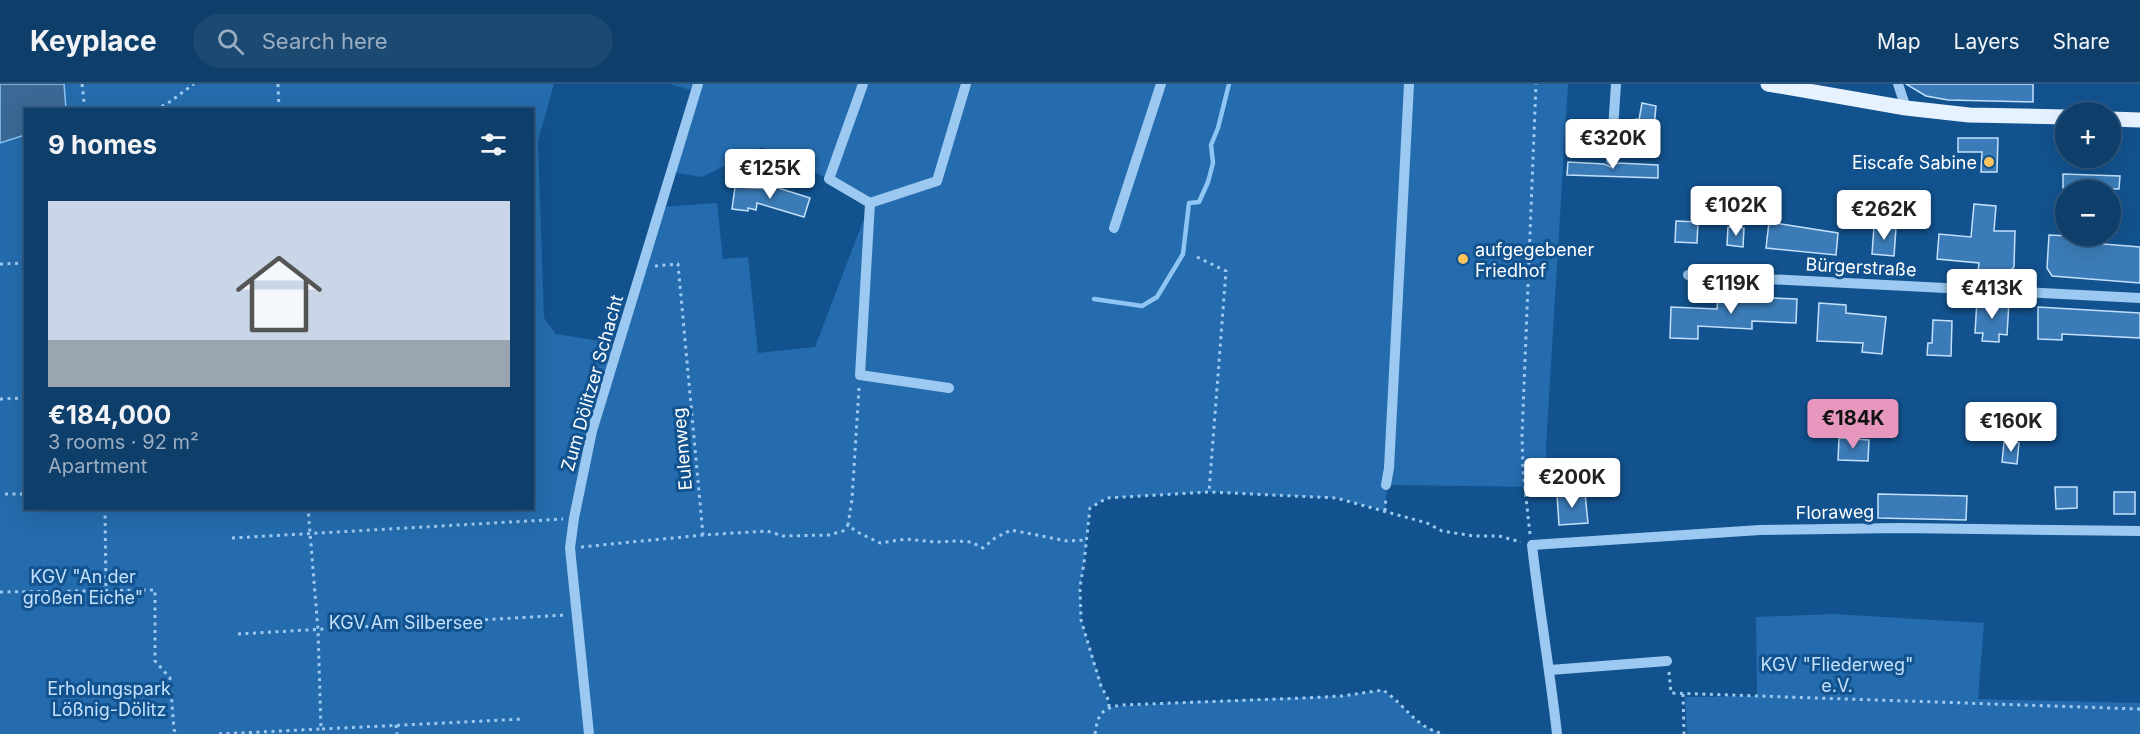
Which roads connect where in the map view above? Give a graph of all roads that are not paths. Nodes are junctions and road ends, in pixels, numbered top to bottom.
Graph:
1 (698, 84) edge
2 (863, 84) edge
3 (966, 84) edge
4 (1161, 84) edge
5 (1409, 84) edge
6 (1616, 84) edge
7 (1768, 84) edge
8 (1898, 84) edge
9 (1906, 108) junction
10 (2055, 117) edge
11 (2121, 119) edge
12 (2140, 120) edge
13 (1611, 160) dead end
14 (870, 203) junction
15 (1114, 228) dead end
16 (1688, 275) dead end
17 (2140, 298) edge
18 (949, 388) dead end
19 (1386, 485) dead end
20 (2140, 531) edge
21 (1667, 662) road end
22 (1550, 670) junction
23 (589, 734) edge
24 (1557, 734) edge

1 - 23 street, Zum Dölitzer Schacht
2 - 14 street
3 - 14 street
4 - 15 street
5 - 19 street
6 - 13 street
7 - 9 main road
8 - 9 street
9 - 10 main road
11 - 12 main road
14 - 18 street
16 - 17 street, Bürgerstraße
20 - 22 street, Floraweg
21 - 22 street
22 - 24 street

